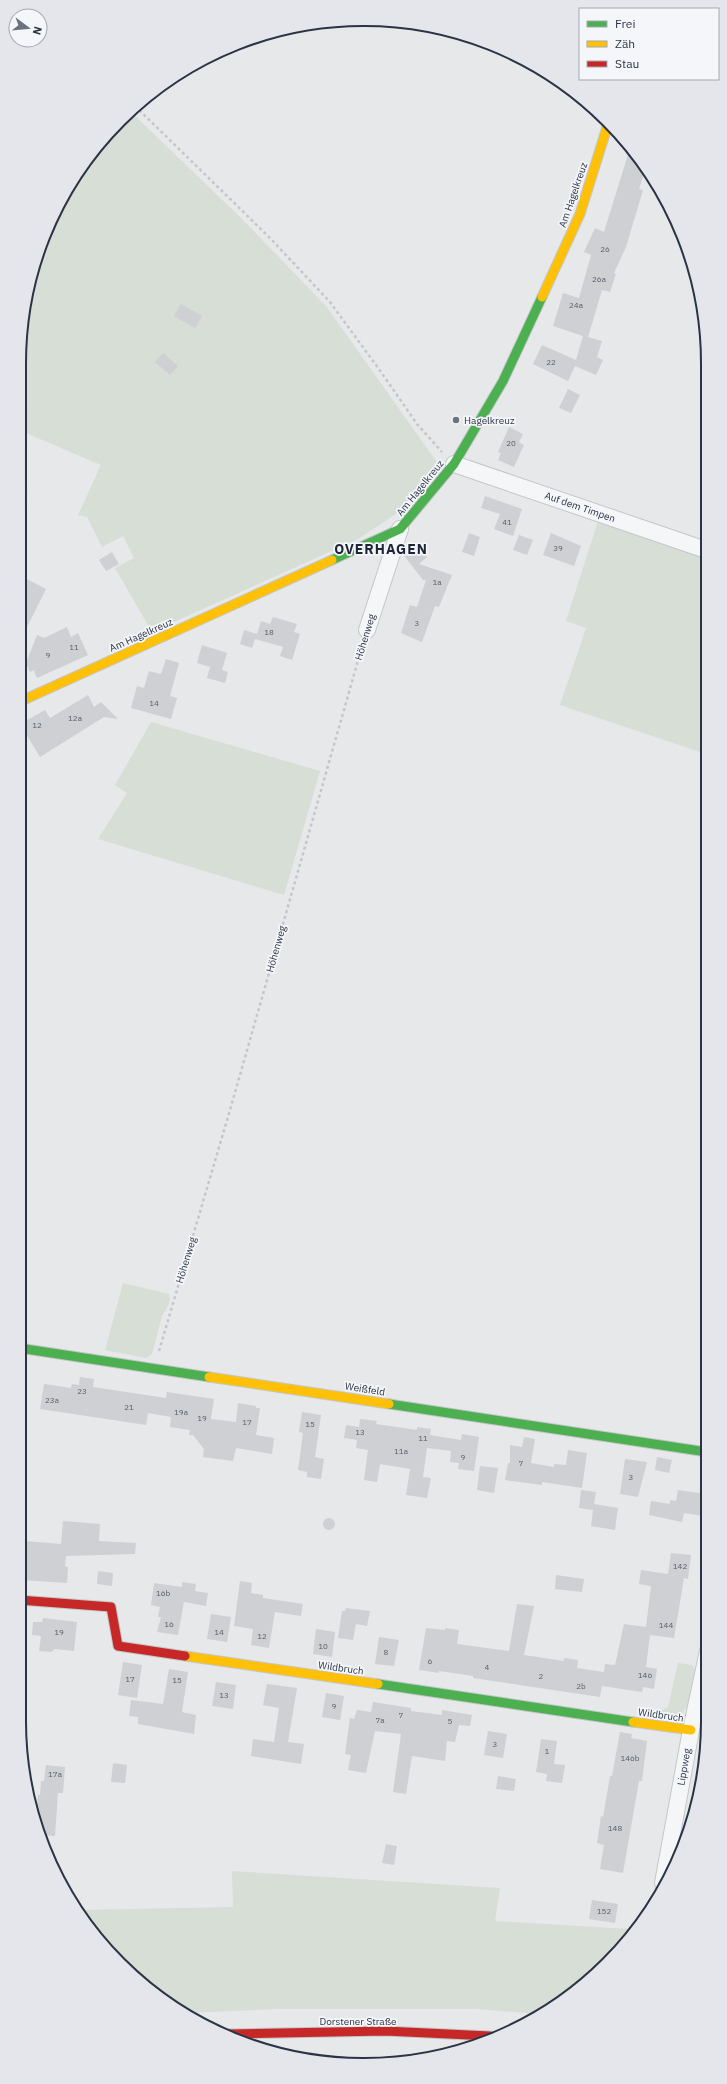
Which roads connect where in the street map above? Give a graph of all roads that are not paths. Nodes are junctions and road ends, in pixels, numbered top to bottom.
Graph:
1 (606, 130) edge
2 (454, 464) junction
3 (400, 529) junction
4 (701, 548) edge
5 (367, 630) road end
6 (26, 699) edge
7 (26, 1349) edge
8 (701, 1451) edge
9 (26, 1600) edge
10 (701, 1684) edge
11 (691, 1730) junction
12 (665, 1872) edge
13 (239, 2034) edge
14 (483, 2036) edge

1 - 2 street, Am Hagelkreuz
2 - 3 street, Am Hagelkreuz
2 - 4 street, Auf dem Timpen
3 - 5 street, Höhenweg
3 - 6 street, Am Hagelkreuz
7 - 8 street, Weißfeld
9 - 11 street, Wildbruch
10 - 11 street, Lippweg
11 - 12 street, Lippweg
13 - 14 street, Dorstener Straße

